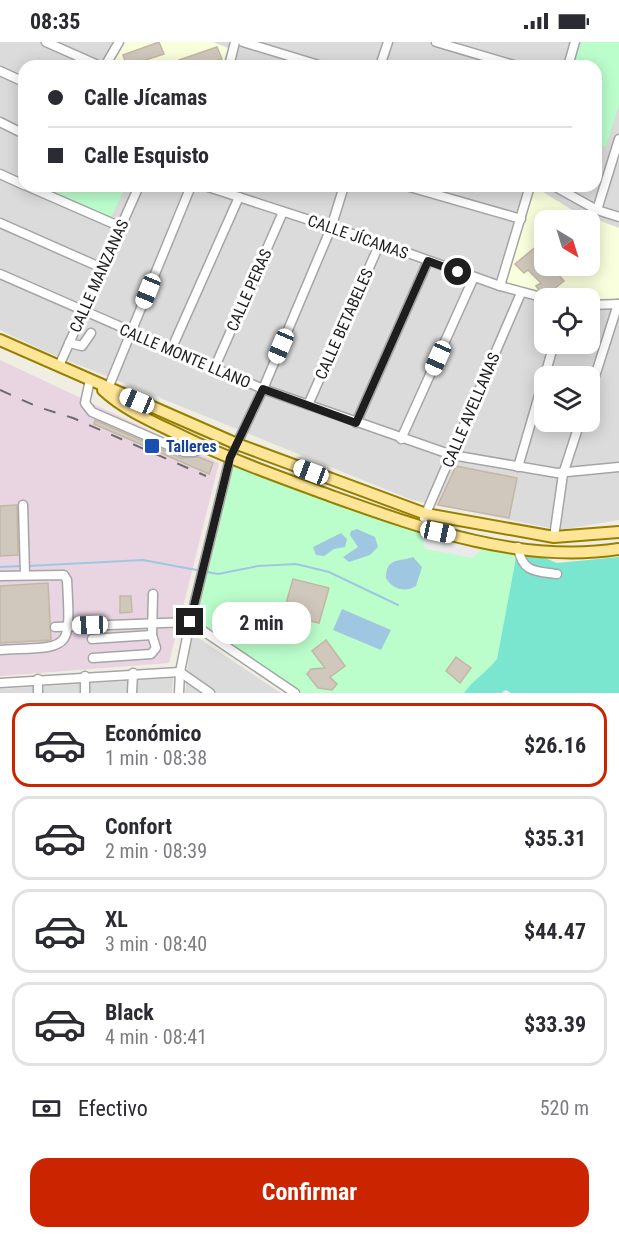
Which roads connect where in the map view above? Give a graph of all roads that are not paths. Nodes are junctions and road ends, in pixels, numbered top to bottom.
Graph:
1 (46, 42) edge
2 (119, 42) edge
3 (235, 42) edge
4 (243, 42) edge
5 (388, 42) edge
6 (436, 42) edge
7 (575, 42) edge
8 (86, 60) edge
9 (108, 60) edge
10 (230, 60) edge
11 (302, 60) edge
12 (382, 60) edge
13 (497, 60) edge
14 (570, 60) edge
15 (0, 71) edge
16 (18, 79) edge
17 (0, 122) edge
18 (18, 131) edge
19 (619, 139) edge
20 (617, 150) edge
21 (0, 174) edge
22 (18, 181) edge
23 (44, 192) edge
24 (136, 192) edge
25 (189, 192) edge
26 (224, 192) edge
27 (342, 192) edge
28 (427, 192) edge
29 (528, 192) edge
30 (565, 192) edge
31 (239, 197) junction
32 (597, 210) joint
33 (600, 211) edge
34 (283, 212) junction
35 (619, 217) edge
36 (521, 219) junction
37 (0, 224) edge
38 (121, 226) junction
39 (331, 228) junction
40 (380, 243) junction
41 (428, 261) junction
42 (102, 268) junction
43 (0, 274) edge
44 (474, 277) junction
45 (500, 286) junction
46 (521, 293) junction
47 (534, 296) edge
48 (619, 304) edge
49 (600, 305) edge
50 (83, 310) junction
51 (131, 332) junction
52 (91, 333) dead end
53 (0, 340) edge
54 (69, 343) junction
55 (171, 350) junction
56 (551, 354) edge
57 (59, 366) junction
58 (599, 366) edge
59 (214, 369) junction
60 (93, 382) junction
61 (263, 389) junction
62 (107, 390) junction
63 (308, 405) junction
64 (150, 420) junction
65 (356, 423) junction
66 (577, 432) edge
67 (402, 439) junction
68 (204, 447) junction
69 (233, 451) junction
70 (452, 455) junction
71 (518, 467) junction
72 (619, 467) edge
73 (563, 474) junction
74 (23, 505) dead end
75 (426, 514) junction
76 (419, 527) junction
77 (619, 532) edge
78 (554, 537) junction
79 (518, 547) junction
80 (619, 549) edge
81 (24, 569) junction
82 (557, 574) dead end
83 (0, 576) edge
84 (153, 594) dead end
85 (152, 622) junction
86 (190, 622) junction
87 (69, 626) junction
88 (55, 627) dead end
89 (152, 635) junction
90 (92, 639) dead end
91 (0, 650) edge
92 (93, 658) dead end
93 (180, 672) junction
94 (133, 673) junction
95 (85, 676) junction
96 (38, 679) junction
97 (0, 682) edge
98 (38, 693) edge
99 (85, 693) edge
100 (132, 693) edge
101 (179, 693) edge
102 (210, 693) edge
103 (295, 693) edge

1 - 8 street
2 - 9 street
3 - 10 street
4 - 11 street
5 - 12 street
6 - 13 street
7 - 14 street
15 - 16 street
17 - 18 street
19 - 20 street
20 - 32 street
21 - 22 street
23 - 38 street
24 - 38 street, CALLE MANZANAS
25 - 51 street
26 - 31 street, CALLE JÍCAMAS
27 - 39 street
28 - 36 street
29 - 36 street
30 - 32 street
31 - 34 street, CALLE JÍCAMAS
31 - 55 street
33 - 35 street
34 - 39 street, CALLE JÍCAMAS
34 - 59 street, CALLE PERAS
36 - 45 street
37 - 42 street
38 - 42 street, CALLE MANZANAS
39 - 40 street, CALLE JÍCAMAS
39 - 61 street
40 - 41 street, CALLE JÍCAMAS
40 - 63 street, CALLE BETABELES
41 - 44 street, CALLE JÍCAMAS
41 - 65 street
42 - 50 street, CALLE MANZANAS
43 - 50 street, CALLE MONTE LLANO
44 - 45 street, CALLE JÍCAMAS
44 - 67 street
45 - 46 street, CALLE JÍCAMAS
46 - 47 street, CALLE JÍCAMAS
46 - 70 street, CALLE AVELLANAS
48 - 49 street
48 - 58 street
50 - 51 street, CALLE MONTE LLANO
50 - 54 street, CALLE MANZANAS
51 - 55 street, CALLE MONTE LLANO
51 - 62 street
52 - 54 street
53 - 57 main road
54 - 57 street, CALLE MANZANAS
55 - 59 street, CALLE MONTE LLANO
56 - 71 street
57 - 60 main road
59 - 61 street, CALLE MONTE LLANO
60 - 62 main road
60 - 68 street
61 - 63 street, CALLE MONTE LLANO
61 - 69 street
62 - 64 main road
62 - 69 main road
63 - 65 street, CALLE MONTE LLANO
64 - 68 main road
64 - 69 main road
65 - 67 street, CALLE MONTE LLANO
66 - 73 street
67 - 70 street, CALLE MONTE LLANO
68 - 69 main road
69 - 75 main road
69 - 76 main road
69 - 86 street
70 - 71 street, CALLE MONTE LLANO
70 - 75 street, CALLE AVELLANAS
71 - 73 street, CALLE MONTE LLANO
72 - 73 street, CALLE MONTE LLANO
73 - 78 street
74 - 81 street
75 - 76 street, CALLE AVELLANAS
75 - 78 main road
76 - 79 main road
77 - 78 main road
79 - 80 main road
79 - 82 street
81 - 83 street
81 - 87 street
84 - 85 street
85 - 86 street
85 - 87 street
85 - 89 street
86 - 93 street
86 - 103 street
87 - 88 street
87 - 91 street
89 - 90 street
89 - 92 street
93 - 94 street
93 - 101 street
93 - 102 street
94 - 95 street
94 - 100 street
95 - 96 street
95 - 99 street
96 - 97 street
96 - 98 street

